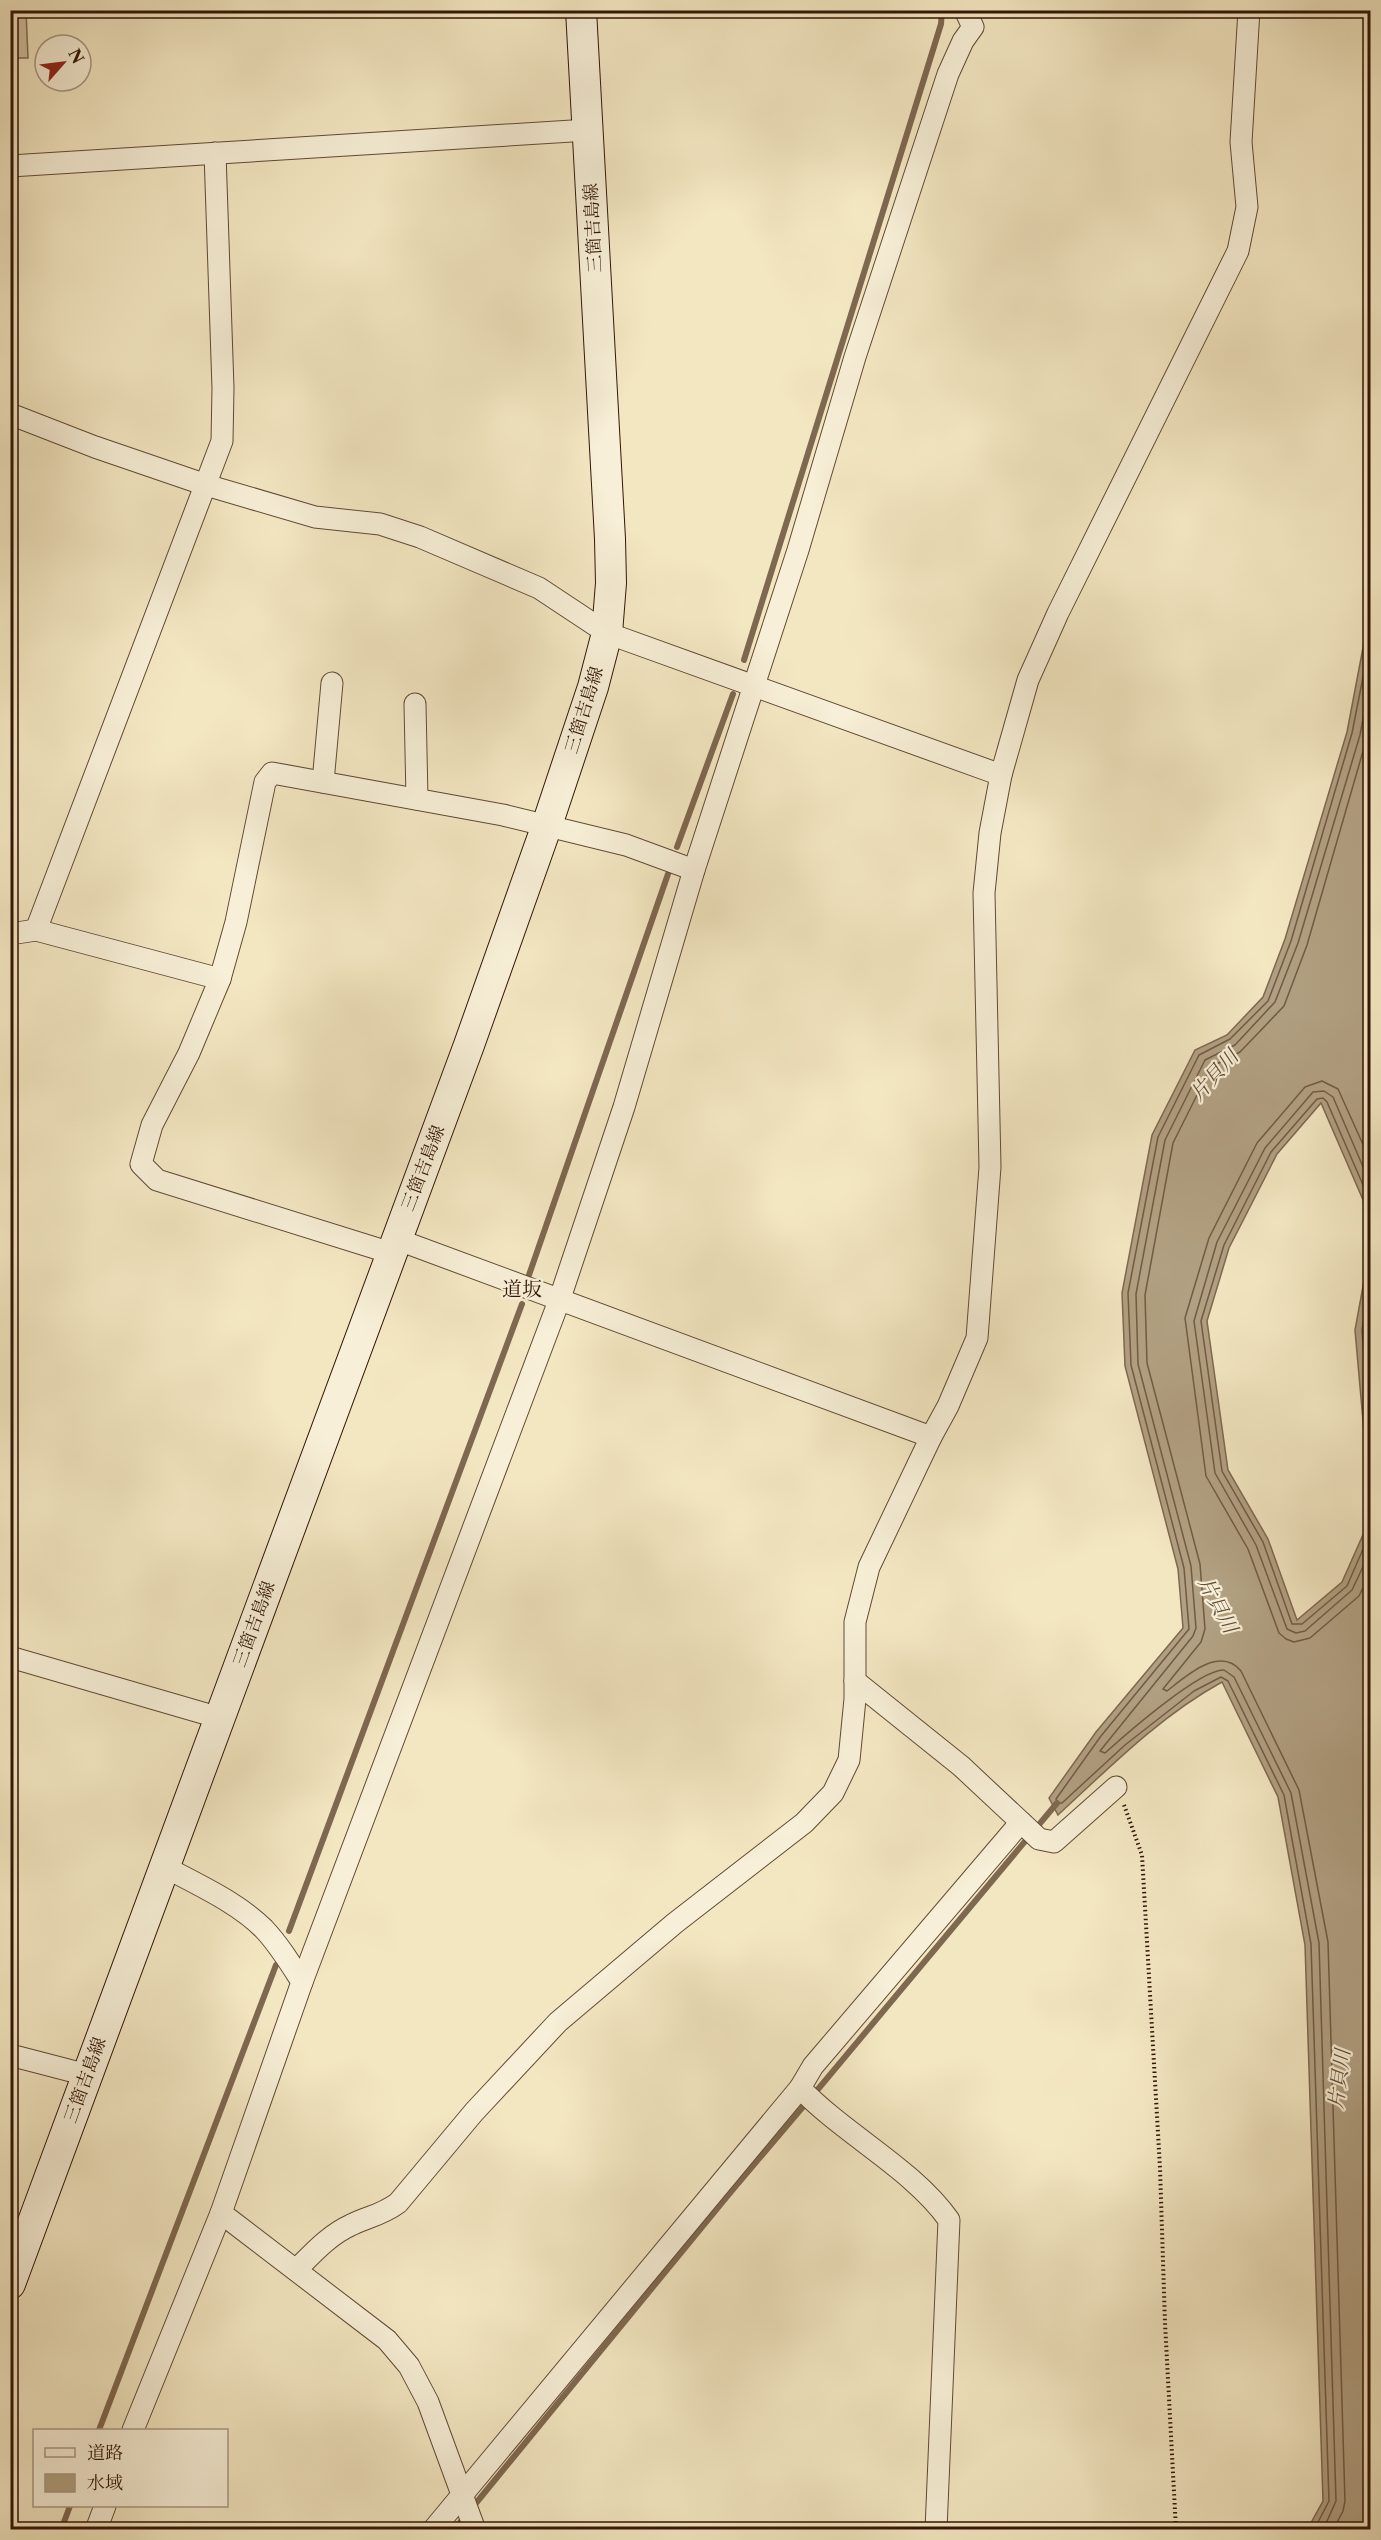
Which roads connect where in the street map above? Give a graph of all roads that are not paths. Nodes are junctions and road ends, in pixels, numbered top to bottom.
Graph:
1 (581, 10) edge
2 (965, 10) edge
3 (1249, 10) edge
4 (588, 130) junction
5 (215, 153) junction
6 (10, 166) edge
7 (10, 414) edge
8 (206, 485) junction
9 (607, 633) junction
10 (332, 683) dead end
11 (754, 684) junction
12 (415, 704) dead end
13 (1001, 775) junction
14 (323, 782) junction
15 (417, 799) junction
16 (547, 825) junction
17 (694, 870) junction
18 (36, 930) junction
19 (11, 937) edge
20 (220, 979) junction
21 (393, 1246) junction
22 (549, 1298) junction
23 (931, 1437) junction
24 (10, 1657) edge
25 (855, 1681) junction
26 (220, 1718) junction
27 (1116, 1787) road end
28 (1022, 1822) junction
29 (165, 1867) junction
30 (302, 1982) junction
31 (10, 2055) edge
32 (87, 2075) junction
33 (801, 2088) junction
34 (221, 2212) junction
35 (296, 2270) junction
36 (10, 2284) edge
37 (133, 2429) edge
38 (462, 2495) junction
39 (104, 2507) edge
40 (474, 2527) edge
41 (96, 2529) edge
42 (433, 2529) edge
43 (936, 2529) edge

1 - 4 main road, 三箇吉島線
2 - 11 street
3 - 13 street
4 - 5 street
4 - 9 main road, 三箇吉島線
5 - 6 street
5 - 8 street
7 - 8 street
8 - 9 street
8 - 18 street
9 - 11 street
9 - 16 main road, 三箇吉島線
10 - 14 street
11 - 13 street
11 - 17 street
12 - 15 street
13 - 23 street
14 - 15 street
14 - 20 street
15 - 16 street
16 - 17 street
16 - 21 main road, 三箇吉島線
17 - 22 street
18 - 19 street
18 - 20 street
20 - 21 street
21 - 22 street
21 - 26 main road, 三箇吉島線
22 - 23 street
22 - 30 street
23 - 25 street
24 - 26 street
25 - 28 street
25 - 35 street
26 - 29 main road, 三箇吉島線
27 - 28 street
28 - 33 street
29 - 30 street
29 - 32 main road, 三箇吉島線
30 - 34 street
31 - 32 street
32 - 36 main road, 三箇吉島線
33 - 38 street
33 - 43 street
34 - 35 street
34 - 37 street
35 - 38 street
38 - 40 street
38 - 42 street
39 - 41 street

